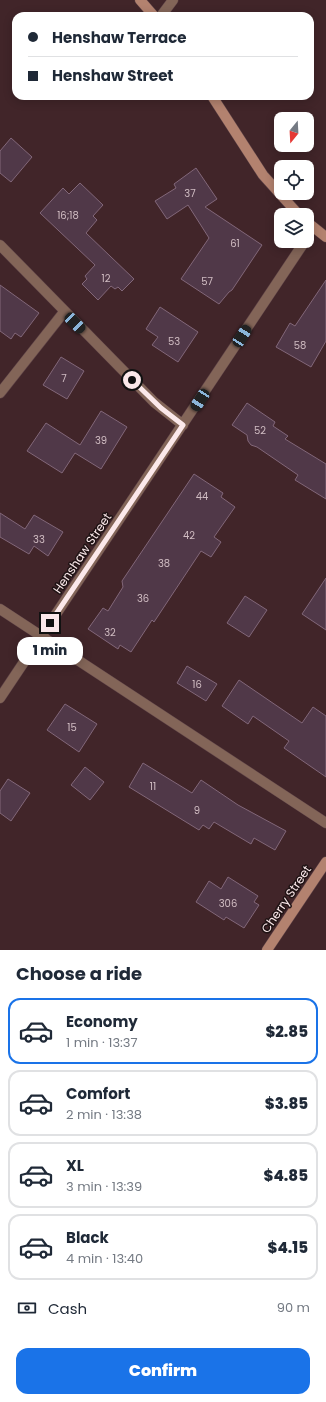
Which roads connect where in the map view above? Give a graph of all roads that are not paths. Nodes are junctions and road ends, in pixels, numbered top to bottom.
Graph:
1 (140, 0) edge
2 (174, 0) edge
3 (150, 12) edge
4 (164, 12) edge
5 (215, 100) edge
6 (293, 208) edge
7 (314, 227) edge
8 (326, 237) edge
9 (0, 245) edge
10 (301, 248) edge
11 (64, 312) junction
12 (0, 393) edge
13 (183, 425) junction
14 (0, 609) edge
15 (42, 636) junction
16 (0, 698) edge
17 (326, 823) edge
18 (326, 862) edge
19 (267, 950) edge

1 - 3 street
2 - 4 street
5 - 6 street
7 - 8 street
9 - 11 street
10 - 13 street, Henshaw Street
11 - 12 street
11 - 13 street
13 - 15 street, Henshaw Street
14 - 15 street
15 - 16 street, Henshaw Street
15 - 17 street
18 - 19 street, Cherry Street

